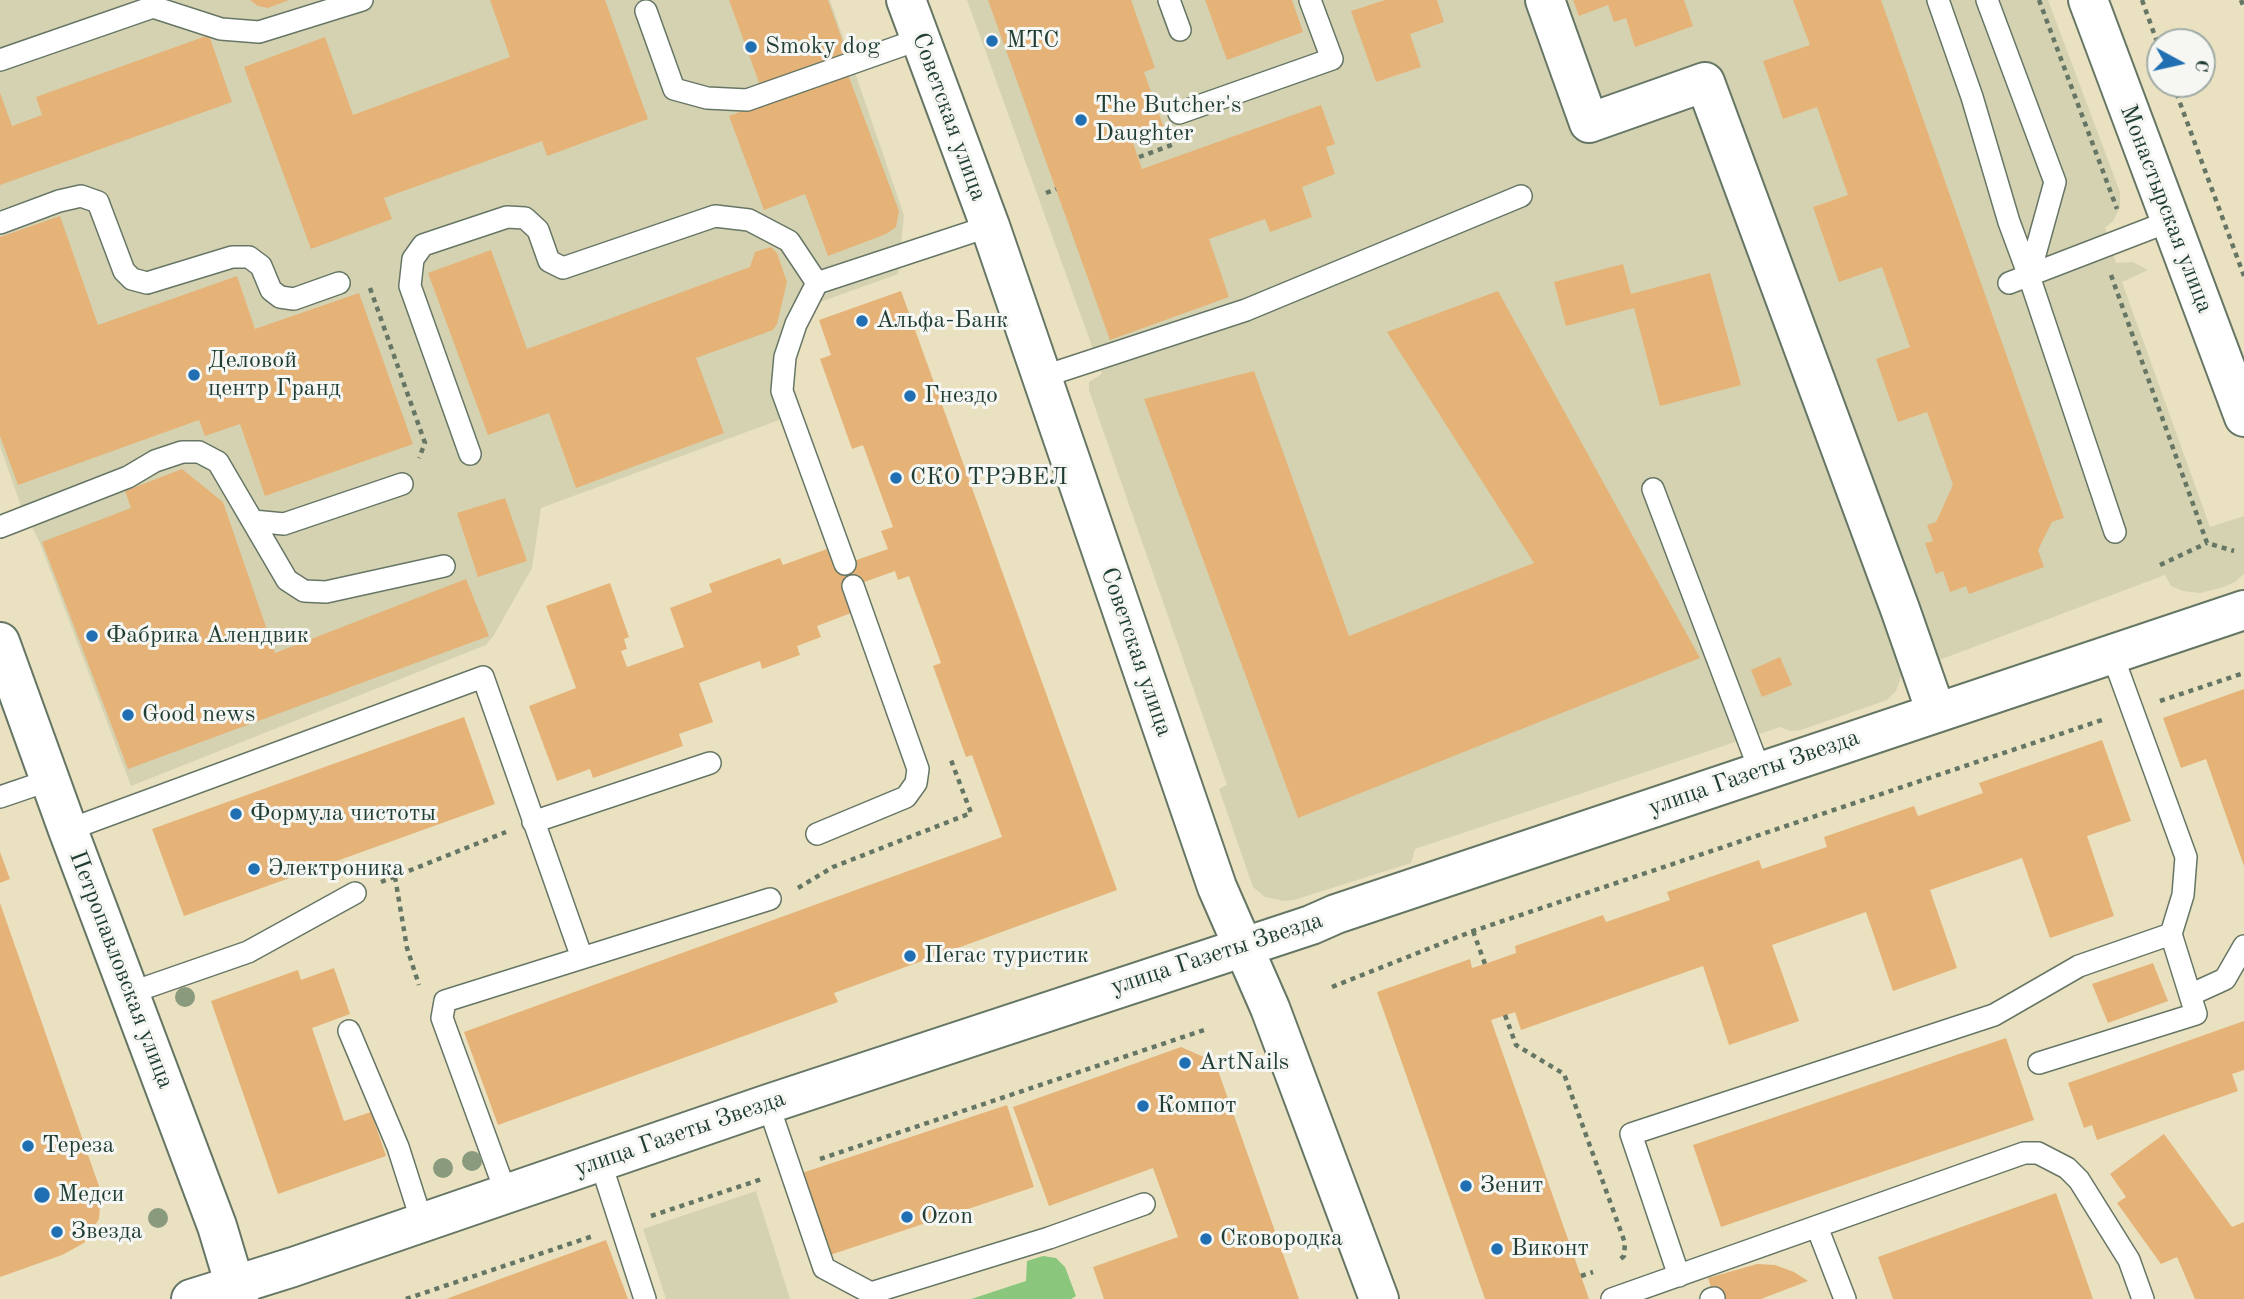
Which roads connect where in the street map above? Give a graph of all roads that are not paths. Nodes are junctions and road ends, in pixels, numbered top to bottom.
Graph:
1 (362, 0) edge
2 (906, 0) edge
3 (1169, 0) edge
4 (1310, 0) edge
5 (1545, 0) edge
6 (1938, 0) edge
7 (1987, 0) edge
8 (2088, 0) edge
9 (152, 4) edge
10 (646, 10) dead end
11 (1181, 30) dead end
12 (920, 39) junction
13 (0, 60) edge
14 (1179, 113) dead end
15 (1521, 196) dead end
16 (2170, 221) junction
17 (0, 223) edge
18 (990, 226) junction
19 (2029, 276) junction
20 (339, 283) road end
21 (817, 283) junction
22 (2009, 284) dead end
23 (1042, 377) junction
24 (2244, 417) edge
25 (470, 454) dead end
26 (402, 484) road end
27 (1653, 489) dead end
28 (253, 522) junction
29 (0, 527) edge
30 (2115, 532) dead end
31 (845, 564) dead end
32 (444, 566) dead end
33 (853, 586) dead end
34 (2244, 610) edge
35 (0, 642) edge
36 (2112, 654) junction
37 (1936, 712) junction
38 (710, 763) dead end
39 (1760, 771) junction
40 (50, 780) junction
41 (0, 797) edge
42 (533, 822) junction
43 (68, 830) junction
44 (817, 834) dead end
45 (355, 893) road end
46 (770, 899) dead end
47 (2171, 934) junction
48 (2244, 946) edge
49 (1243, 947) junction
50 (582, 958) junction
51 (130, 993) junction
52 (2190, 995) junction
53 (349, 1031) dead end
54 (2039, 1063) dead end
55 (768, 1104) junction
56 (600, 1161) junction
57 (506, 1193) junction
58 (1144, 1204) dead end
59 (422, 1222) junction
60 (1817, 1227) junction
61 (1679, 1276) junction
62 (236, 1292) edge
63 (191, 1299) edge
64 (645, 1299) edge
65 (1379, 1299) edge
66 (1612, 1299) edge
67 (1845, 1299) edge
68 (2143, 1299) edge

1 - 9 lane
2 - 12 street, Советская улица
3 - 11 lane
4 - 14 lane
5 - 37 street
6 - 19 lane
7 - 19 lane
8 - 16 street, Монастырская улица
9 - 13 lane
10 - 12 lane
12 - 18 street, Советская улица
15 - 23 lane
16 - 19 lane
16 - 24 street, Монастырская улица
17 - 20 lane
18 - 21 lane
18 - 23 street, Советская улица
19 - 22 lane
19 - 30 lane
21 - 25 lane
21 - 31 lane
23 - 49 street, Советская улица
26 - 28 lane
27 - 39 lane
28 - 29 lane
28 - 32 lane
33 - 44 lane
34 - 36 street, улица Газеты Звезда
35 - 40 street, Петропавловская улица
36 - 37 street, улица Газеты Звезда
36 - 47 lane
37 - 39 street, улица Газеты Звезда
38 - 42 lane
39 - 49 street, улица Газеты Звезда
40 - 41 lane
40 - 43 street, Петропавловская улица
42 - 43 lane
42 - 50 lane
43 - 51 street, Петропавловская улица
45 - 51 lane
46 - 50 lane
47 - 52 lane
47 - 61 lane
48 - 52 lane
49 - 55 street, улица Газеты Звезда
49 - 65 street, Советская улица
50 - 57 lane
51 - 62 street, Петропавловская улица
52 - 54 lane
53 - 59 lane
55 - 56 street, улица Газеты Звезда
55 - 58 lane
56 - 57 street, улица Газеты Звезда
56 - 64 lane
57 - 59 street, улица Газеты Звезда
59 - 62 street, улица Газеты Звезда
60 - 61 lane
60 - 67 lane
60 - 68 lane
61 - 66 lane
62 - 63 street, улица Газеты Звезда

